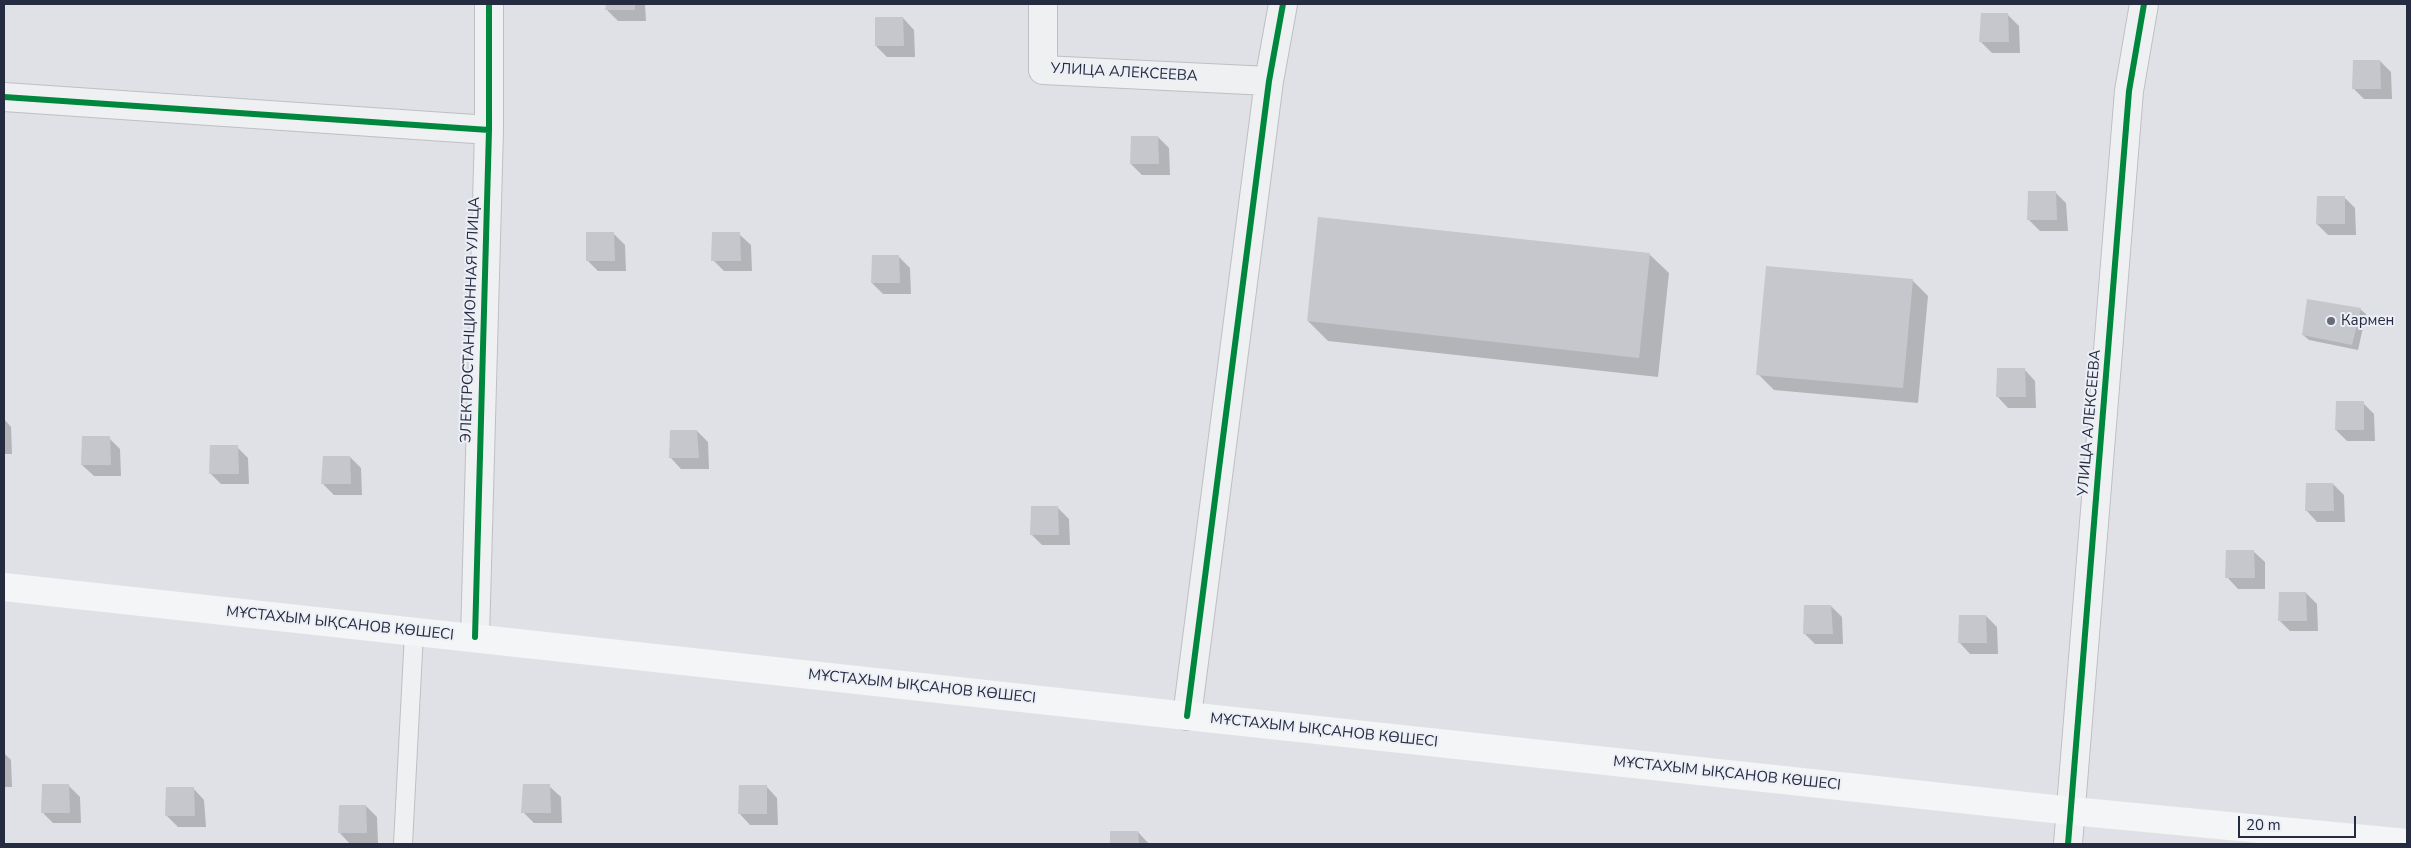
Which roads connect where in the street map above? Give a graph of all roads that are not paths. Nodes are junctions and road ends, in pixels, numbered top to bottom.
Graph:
1 (489, 4) edge
2 (1043, 4) edge
3 (1283, 4) edge
4 (2144, 4) edge
5 (1269, 81) junction
6 (4, 97) edge
7 (489, 130) junction
8 (4, 587) edge
9 (414, 633) junction
10 (475, 637) junction
11 (1187, 716) junction
12 (2072, 811) junction
13 (403, 844) edge
14 (2068, 844) edge
15 (2407, 844) edge

1 - 7 street, ЭЛЕКТРОСТАНЦИОННАЯ УЛИЦА
2 - 5 street, УЛИЦА АЛЕКСЕЕВА
3 - 5 street
4 - 12 street, УЛИЦА АЛЕКСЕЕВА
5 - 11 street
6 - 7 street
7 - 10 street, ЭЛЕКТРОСТАНЦИОННАЯ УЛИЦА
8 - 9 main road, МҰСТАХЫМ ЫҚСАНОВ КӨШЕСІ
9 - 10 main road, МҰСТАХЫМ ЫҚСАНОВ КӨШЕСІ
9 - 13 lane
10 - 11 main road, МҰСТАХЫМ ЫҚСАНОВ КӨШЕСІ
11 - 12 main road, МҰСТАХЫМ ЫҚСАНОВ КӨШЕСІ
12 - 14 street, УЛИЦА АЛЕКСЕЕВА
12 - 15 main road, МҰСТАХЫМ ЫҚСАНОВ КӨШЕСІ

